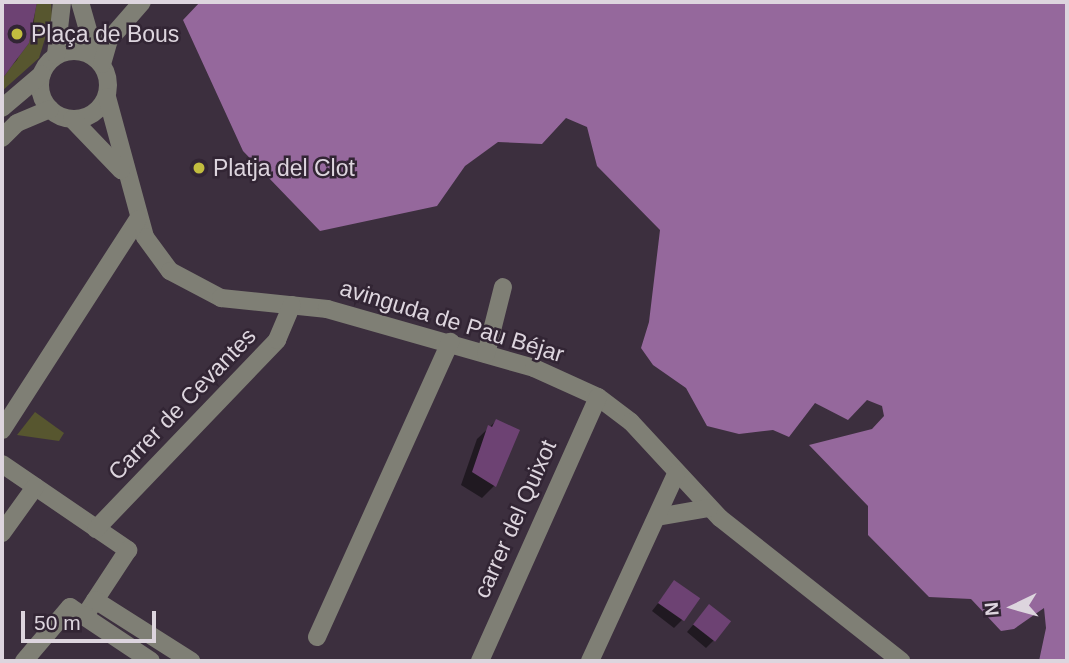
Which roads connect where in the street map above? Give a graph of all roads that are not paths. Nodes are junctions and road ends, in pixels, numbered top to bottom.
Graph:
1 (62, 2) edge
2 (80, 2) edge
3 (142, 2) edge
4 (56, 55) junction
5 (99, 61) junction
6 (41, 74) junction
7 (107, 97) junction
8 (2, 108) edge
9 (50, 109) junction
10 (72, 119) junction
11 (2, 138) edge
12 (124, 174) junction
13 (138, 219) junction
14 (503, 288) dead end
15 (292, 304) junction
16 (450, 342) junction
17 (486, 354) junction
18 (598, 397) junction
19 (2, 430) edge
20 (2, 464) edge
21 (676, 474) junction
22 (35, 487) junction
23 (709, 508) junction
24 (657, 516) junction
25 (96, 529) junction
26 (2, 534) edge
27 (95, 600) junction
28 (84, 617) junction
29 (317, 637) dead end
30 (24, 661) edge
31 (148, 661) edge
32 (191, 661) edge
33 (480, 661) edge
34 (590, 661) edge
35 (901, 661) edge

1 - 4 street
2 - 5 street
3 - 5 street
4 - 5 street
4 - 6 street
5 - 7 street
6 - 8 street
6 - 9 street
7 - 10 street
7 - 12 street, avinguda de Pau Béjar
9 - 10 street
9 - 11 street
10 - 12 street, avinguda de Pau Béjar
12 - 13 street, avinguda de Pau Béjar
13 - 15 street, avinguda de Pau Béjar
13 - 19 street
14 - 17 street
15 - 16 street, avinguda de Pau Béjar
15 - 25 street, Carrer de Cevantes
16 - 17 street, avinguda de Pau Béjar
16 - 29 street
17 - 18 street, avinguda de Pau Béjar
18 - 21 street, avinguda de Pau Béjar
18 - 33 street, carrer del Quixot
20 - 22 street
21 - 23 street, avinguda de Pau Béjar
21 - 24 street
22 - 25 street
22 - 26 street
23 - 24 street
23 - 35 street, avinguda de Pau Béjar
24 - 34 street
25 - 27 street
27 - 28 street
27 - 32 street
28 - 30 street
28 - 31 street

